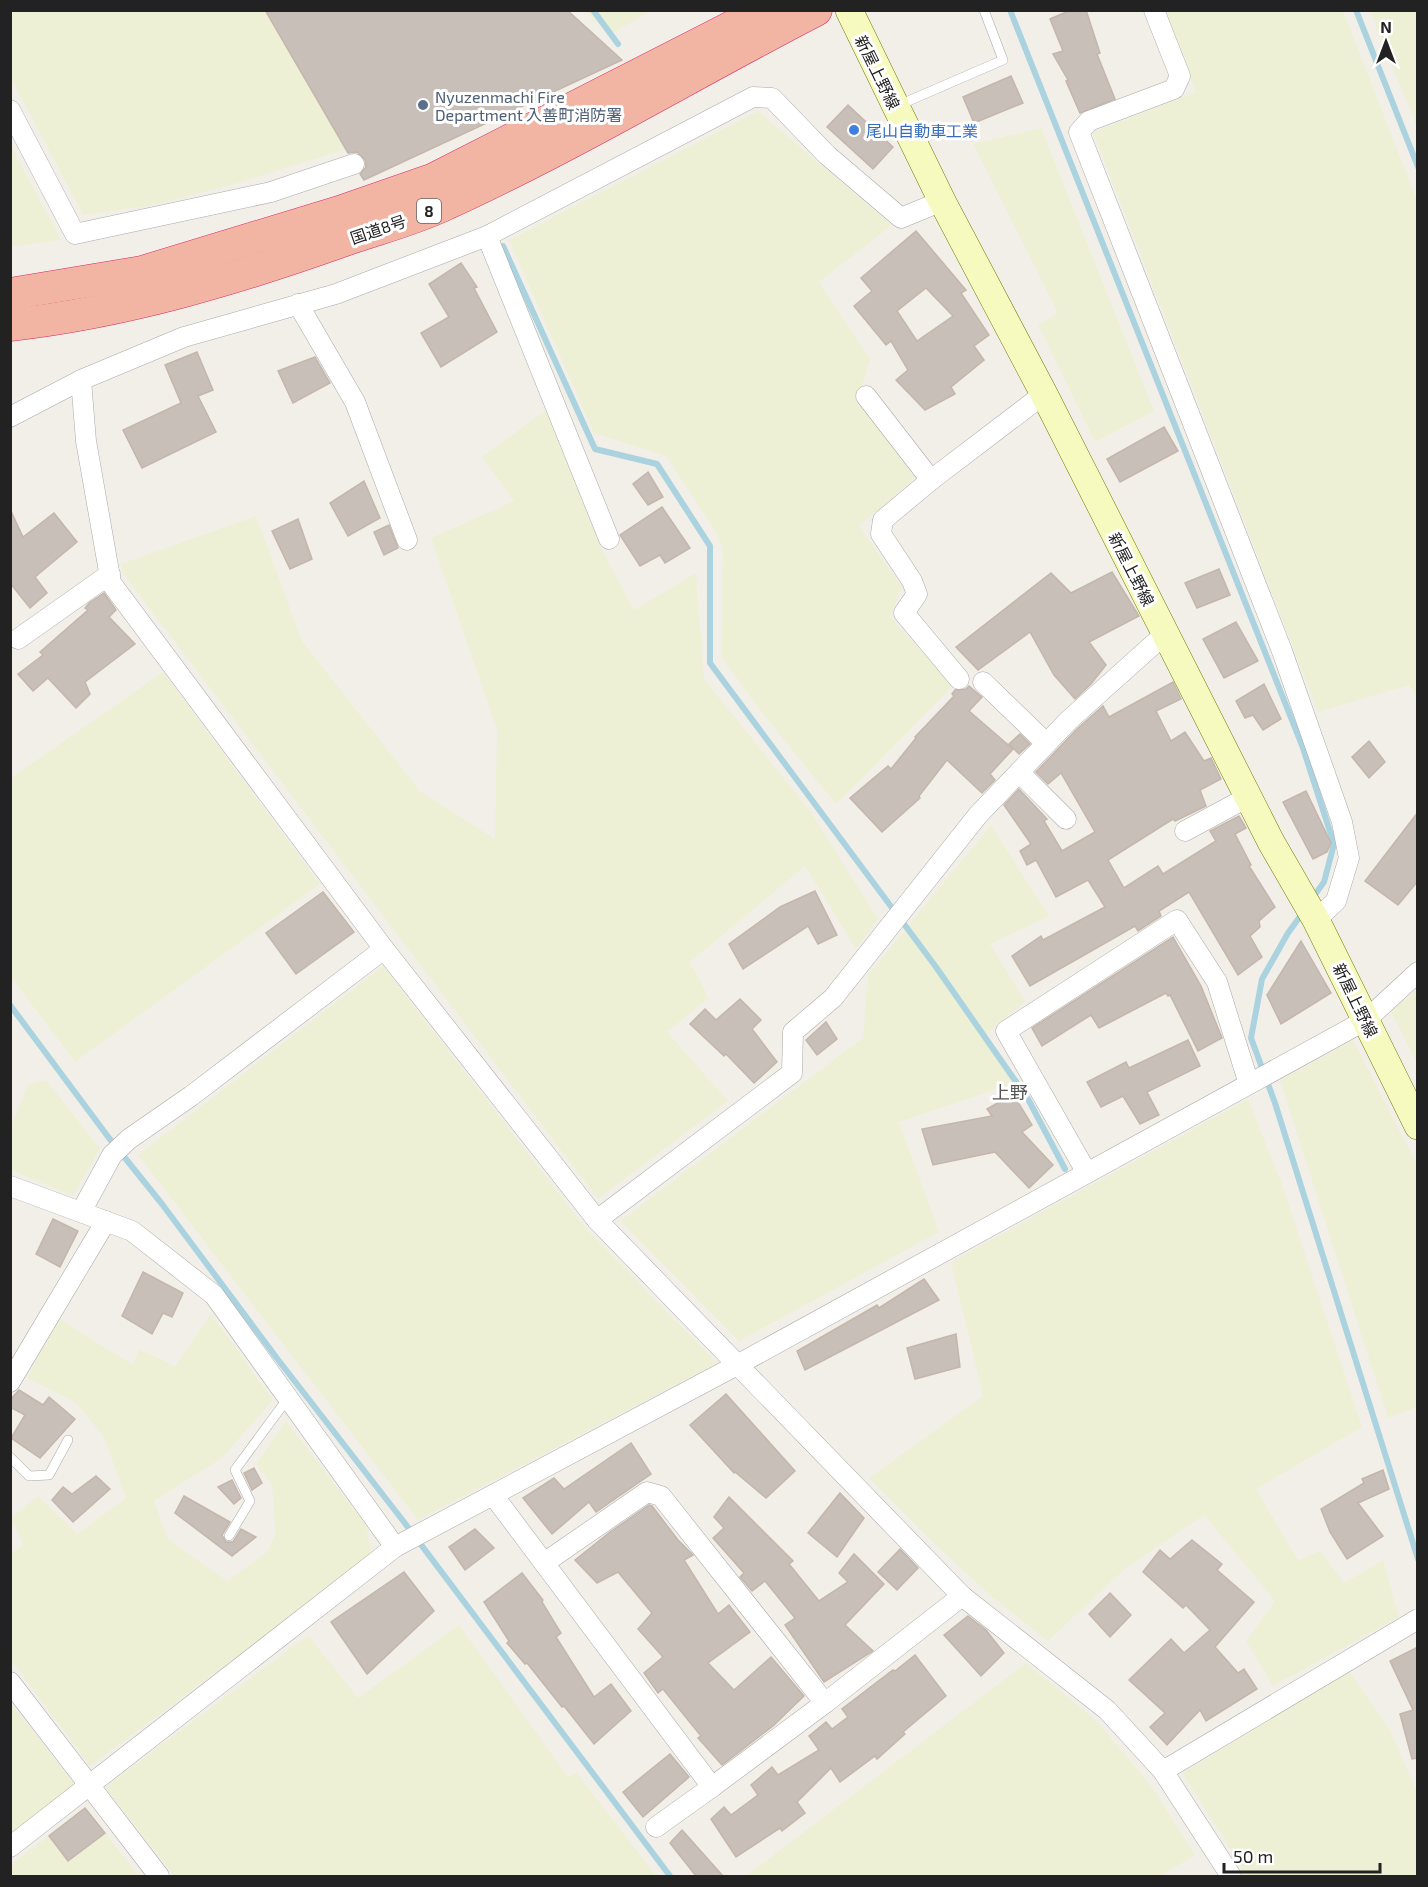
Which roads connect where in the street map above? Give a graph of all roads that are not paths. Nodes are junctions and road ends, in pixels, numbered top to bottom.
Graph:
1 (765, 10) edge
2 (816, 10) edge
3 (849, 10) edge
4 (984, 10) edge
5 (1154, 10) edge
6 (895, 107) junction
7 (10, 110) edge
8 (354, 164) dead end
9 (942, 201) junction
10 (488, 236) junction
11 (10, 294) edge
12 (298, 304) junction
13 (10, 325) edge
14 (81, 380) junction
15 (1044, 394) junction
16 (866, 396) dead end
17 (10, 417) edge
18 (931, 480) junction
19 (609, 538) dead end
20 (407, 540) dead end
21 (110, 574) junction
22 (1165, 634) junction
23 (18, 639) dead end
24 (959, 679) dead end
25 (983, 682) dead end
26 (1047, 743) junction
27 (1019, 772) junction
28 (1248, 796) junction
29 (1066, 819) dead end
30 (1185, 831) dead end
31 (1316, 920) junction
32 (384, 949) junction
33 (1418, 972) edge
34 (1366, 1020) junction
35 (1249, 1084) junction
36 (1418, 1126) edge
37 (1087, 1173) junction
38 (10, 1186) edge
39 (81, 1212) junction
40 (597, 1220) junction
41 (106, 1221) junction
42 (737, 1365) junction
43 (10, 1382) edge
44 (288, 1398) junction
45 (68, 1440) dead end
46 (10, 1457) edge
47 (493, 1495) junction
48 (229, 1536) dead end
49 (395, 1547) junction
50 (544, 1563) junction
51 (962, 1596) junction
52 (1418, 1619) edge
53 (10, 1682) edge
54 (825, 1703) junction
55 (1163, 1771) junction
56 (90, 1786) junction
57 (712, 1787) junction
58 (656, 1827) dead end
59 (10, 1847) edge
60 (159, 1876) edge
61 (1231, 1876) edge

1 - 11 highway, 国道8号 / 8
2 - 13 highway, 国道8号 / 8
3 - 6 main road, 新屋上野線
4 - 6 lane
5 - 31 street
6 - 9 main road, 新屋上野線
7 - 8 street
9 - 10 street
9 - 15 main road, 新屋上野線
10 - 12 street
10 - 19 street
12 - 14 street
12 - 20 street
14 - 17 street
14 - 21 street
15 - 18 street
15 - 22 main road, 新屋上野線
16 - 18 street
18 - 24 street
21 - 23 street
21 - 32 street
22 - 26 street
22 - 28 main road, 新屋上野線
25 - 26 street
26 - 27 street
27 - 29 street
27 - 40 street
28 - 30 street
28 - 31 main road, 新屋上野線
31 - 34 main road, 新屋上野線
32 - 39 street
32 - 40 street
33 - 34 street
34 - 35 street
34 - 36 main road, 新屋上野線
35 - 37 street
35 - 37 street
37 - 42 street
38 - 39 street
39 - 41 street
40 - 42 street
41 - 43 street
41 - 44 street
42 - 47 street
42 - 51 street
44 - 48 lane
44 - 49 street
45 - 46 lane
47 - 49 street
47 - 50 street
49 - 56 street
50 - 54 street
50 - 57 street
51 - 54 street
51 - 55 street
52 - 55 street
53 - 56 street
54 - 57 street
55 - 61 street
56 - 59 street
56 - 60 street
57 - 58 street

